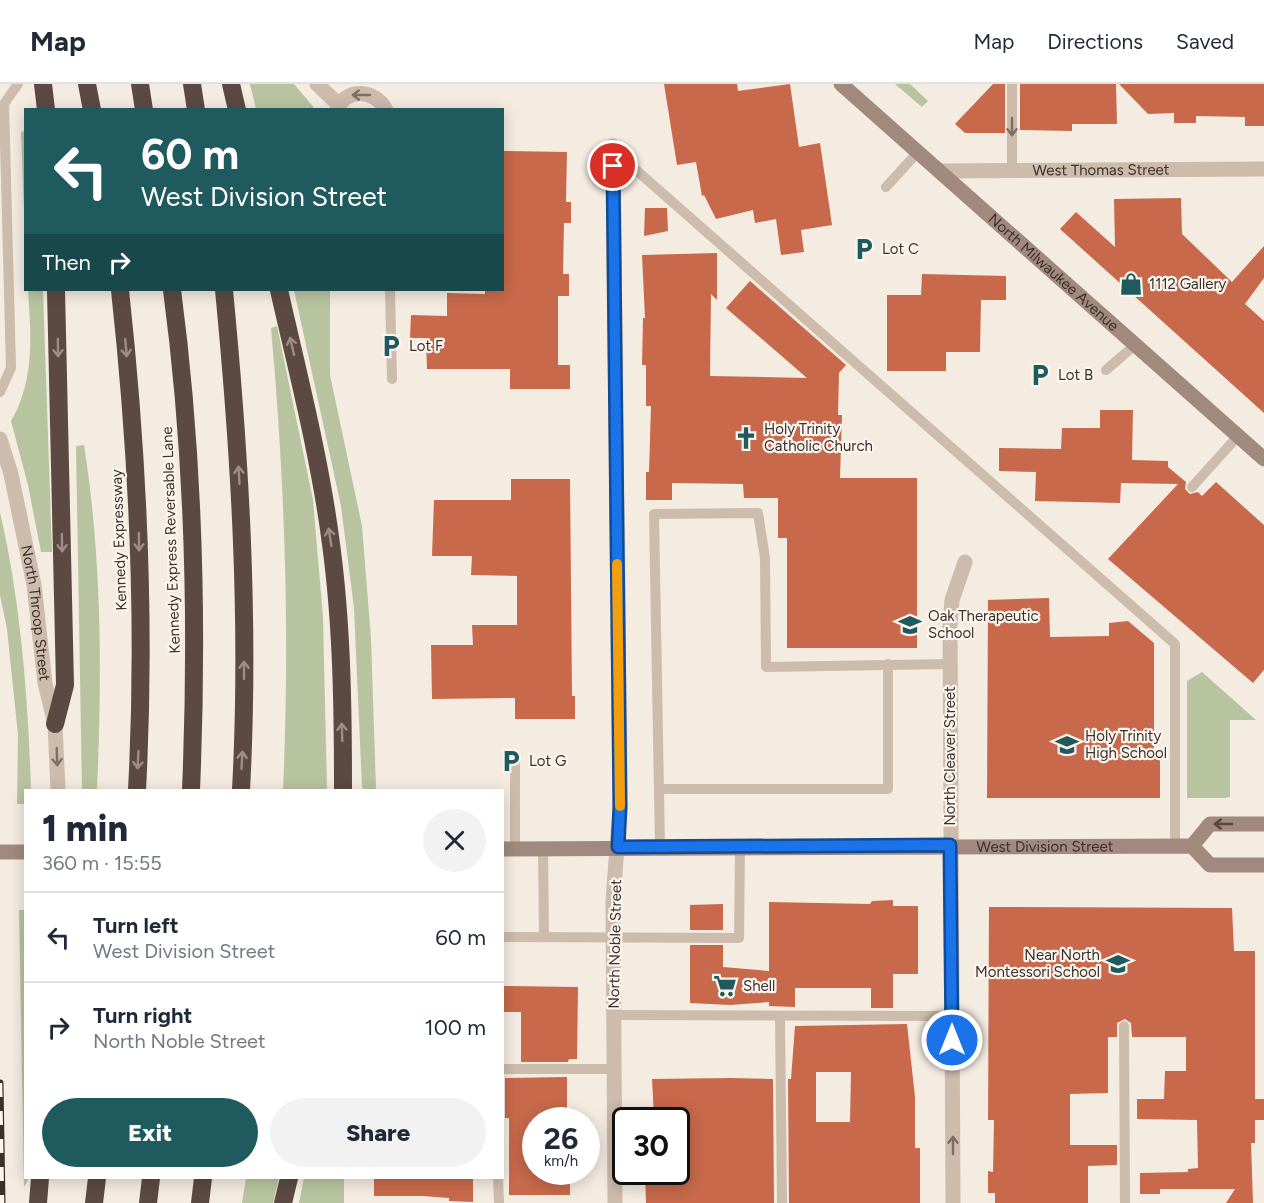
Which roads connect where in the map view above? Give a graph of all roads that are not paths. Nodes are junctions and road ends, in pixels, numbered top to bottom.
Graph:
1 (18, 84) edge
2 (43, 84) edge
3 (87, 84) edge
4 (140, 84) edge
5 (192, 84) edge
6 (231, 84) edge
7 (317, 84) edge
8 (841, 84) edge
9 (1012, 84) edge
10 (338, 107) edge
11 (46, 108) edge
12 (92, 108) edge
13 (144, 108) edge
14 (196, 108) edge
15 (237, 108) edge
16 (384, 108) edge
17 (613, 146) joint
18 (918, 152) junction
19 (1264, 169) edge
20 (1012, 170) junction
21 (939, 171) junction
22 (886, 187) dead end
23 (56, 291) edge
24 (120, 291) edge
25 (172, 291) edge
26 (224, 291) edge
27 (279, 291) edge
28 (390, 291) edge
29 (1135, 345) junction
30 (1106, 370) dead end
31 (392, 380) dead end
32 (0, 392) edge
33 (1238, 436) junction
34 (0, 439) edge
35 (1264, 459) edge
36 (1192, 487) dead end
37 (965, 562) dead end
38 (888, 664) junction
39 (950, 664) junction
40 (55, 724) junction
41 (515, 759) dead end
42 (58, 789) edge
43 (137, 789) edge
44 (190, 789) edge
45 (241, 789) edge
46 (343, 789) edge
47 (659, 789) junction
48 (1264, 824) edge
49 (950, 845) junction
50 (740, 846) junction
51 (1175, 846) junction
52 (1192, 846) junction
53 (618, 847) junction
54 (660, 847) junction
55 (543, 848) junction
56 (509, 849) edge
57 (0, 852) edge
58 (24, 852) edge
59 (1264, 866) edge
60 (544, 936) junction
61 (504, 937) edge
62 (614, 938) junction
63 (614, 1015) junction
64 (952, 1016) junction
65 (780, 1017) junction
66 (1124, 1026) dead end
67 (504, 1069) edge
68 (614, 1069) junction
69 (40, 1179) edge
70 (97, 1179) edge
71 (151, 1179) edge
72 (203, 1179) edge
73 (289, 1179) edge
74 (498, 1179) edge
75 (38, 1203) edge
76 (94, 1203) edge
77 (148, 1203) edge
78 (200, 1203) edge
79 (283, 1203) edge
80 (499, 1203) edge
81 (615, 1203) edge
82 (782, 1203) edge
83 (953, 1203) edge
84 (1125, 1203) edge

1 - 32 lane
2 - 11 highway
3 - 12 highway
4 - 13 highway
5 - 14 highway
6 - 15 highway
7 - 10 street
8 - 18 main road, North Milwaukee Avenue
9 -> 20 lane
16 -> 10 street
17 - 51 lane
17 - 53 street, North Noble Street
18 - 21 main road, North Milwaukee Avenue
18 - 22 lane
19 - 20 street, West Thomas Street
20 - 21 street, West Thomas Street
21 - 29 main road, North Milwaukee Avenue
23 -> 40 highway
24 -> 43 highway, Kennedy Expressway
25 - 44 highway, Kennedy Express Reversable Lane
45 -> 26 highway
46 -> 27 highway
28 - 31 lane
29 - 30 lane
29 - 33 main road, North Milwaukee Avenue
33 - 35 main road, North Milwaukee Avenue
33 - 36 lane
34 - 40 street, North Throop Street
37 - 39 street, North Cleaver Street
38 - 39 lane
38 - 47 lane
38 - 47 lane
39 - 49 street, North Cleaver Street
40 -> 42 street, North Throop Street
41 - 56 lane
47 - 54 lane
48 -> 52 main road
49 - 50 main road, West Division Street
49 - 51 main road, West Division Street
49 - 64 street, North Cleaver Street
50 - 54 main road, West Division Street
50 - 62 lane
51 - 52 main road, West Division Street
52 - 59 main road
53 - 54 main road, West Division Street
53 - 55 main road, West Division Street
53 - 62 street, North Noble Street
55 - 56 main road, West Division Street
55 - 60 lane
57 - 58 main road
60 - 61 lane
60 - 62 lane
62 - 63 street, North Noble Street
63 - 65 lane
63 - 68 street, North Noble Street
64 - 65 lane
83 -> 64 street, North Cleaver Street
65 - 82 lane
66 - 84 lane
67 - 68 lane
68 - 81 street, North Noble Street
69 - 75 highway
70 - 76 highway
71 - 77 highway
72 - 78 highway
73 - 79 highway
74 - 80 lane

